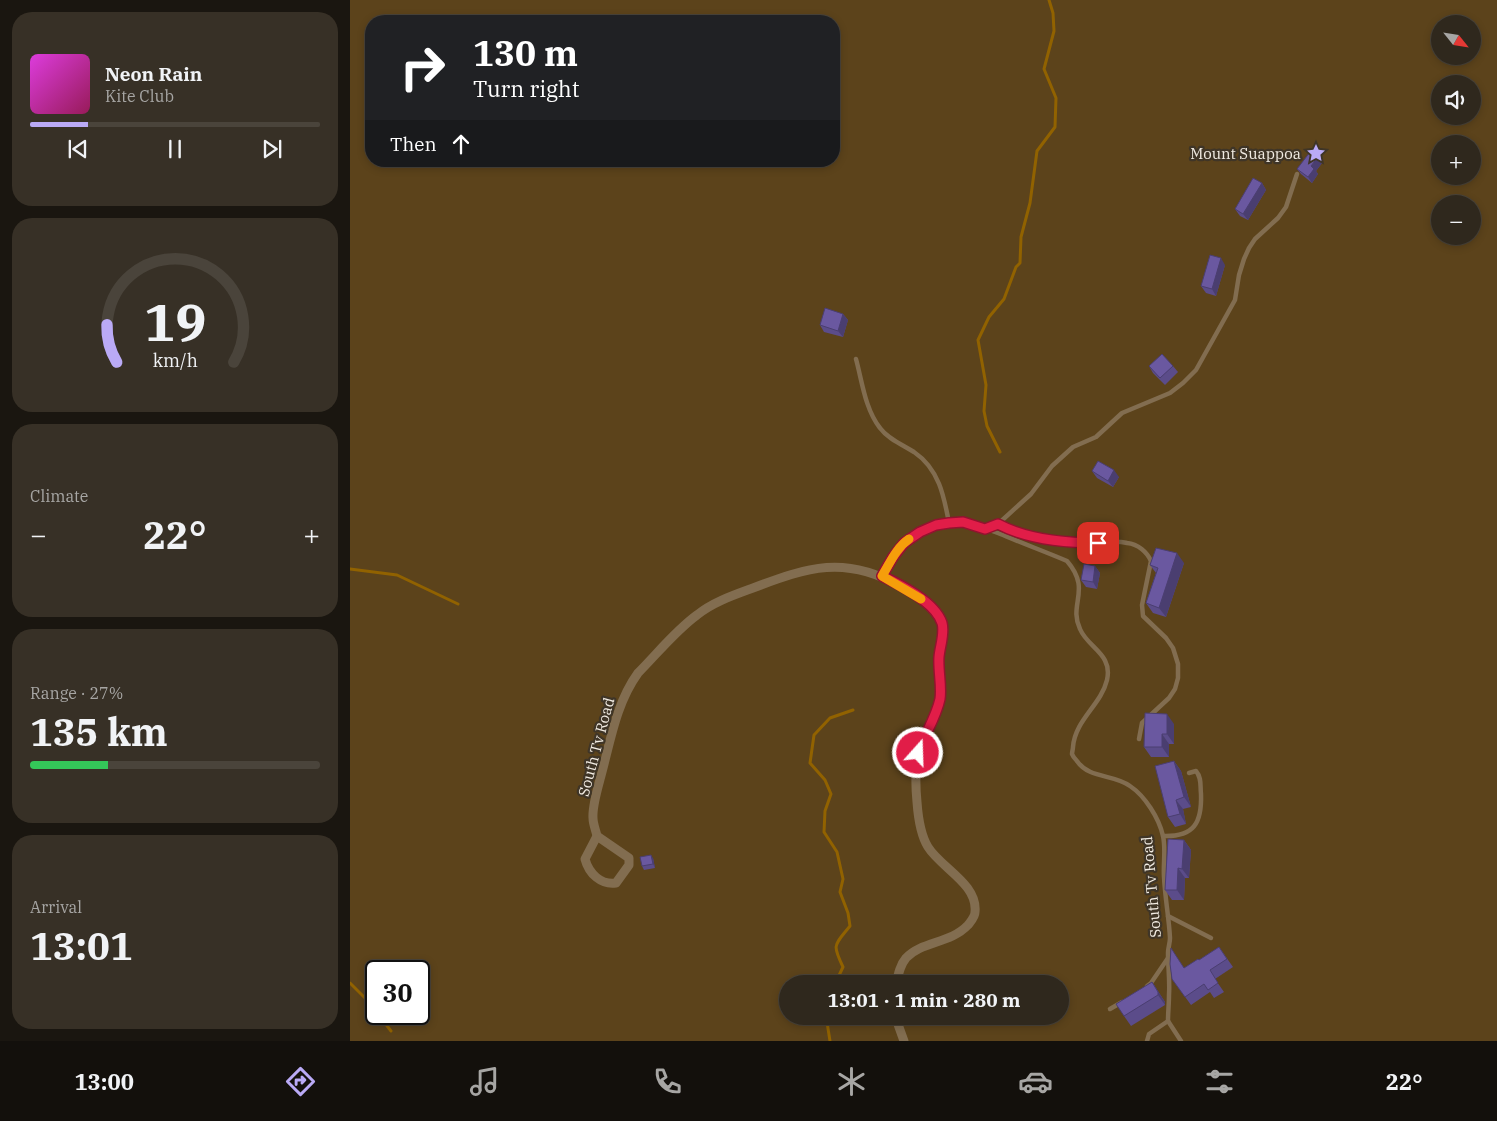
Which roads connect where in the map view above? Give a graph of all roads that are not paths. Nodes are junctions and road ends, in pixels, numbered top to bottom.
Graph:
1 (1297, 174) edge
2 (856, 359) dead end
3 (949, 523) junction
4 (998, 524) junction
5 (985, 529) junction
6 (882, 576) junction
7 (1139, 739) dead end
8 (1189, 773) dead end
9 (597, 836) junction
10 (1163, 836) junction
11 (1168, 916) junction
12 (1211, 938) dead end
13 (1168, 958) junction
14 (899, 975) edge
15 (1143, 988) edge
16 (1126, 999) edge
17 (1110, 1010) dead end
18 (1168, 1021) junction
19 (898, 1025) edge
20 (904, 1041) edge
21 (1147, 1041) edge
22 (1181, 1041) edge

1 - 4 lane
2 - 3 lane
3 - 5 lane
3 - 6 lane
4 - 5 lane
4 - 7 lane
5 - 10 lane, South Tv Road
6 - 9 street, South Tv Road
6 - 14 street, South Tv Road
8 - 10 lane
9 - 9 street
10 - 11 lane, South Tv Road
11 - 12 lane
11 - 13 lane, South Tv Road
13 - 15 lane
13 - 18 lane, South Tv Road
16 - 17 lane
18 - 21 lane
18 - 22 lane
19 - 20 street

